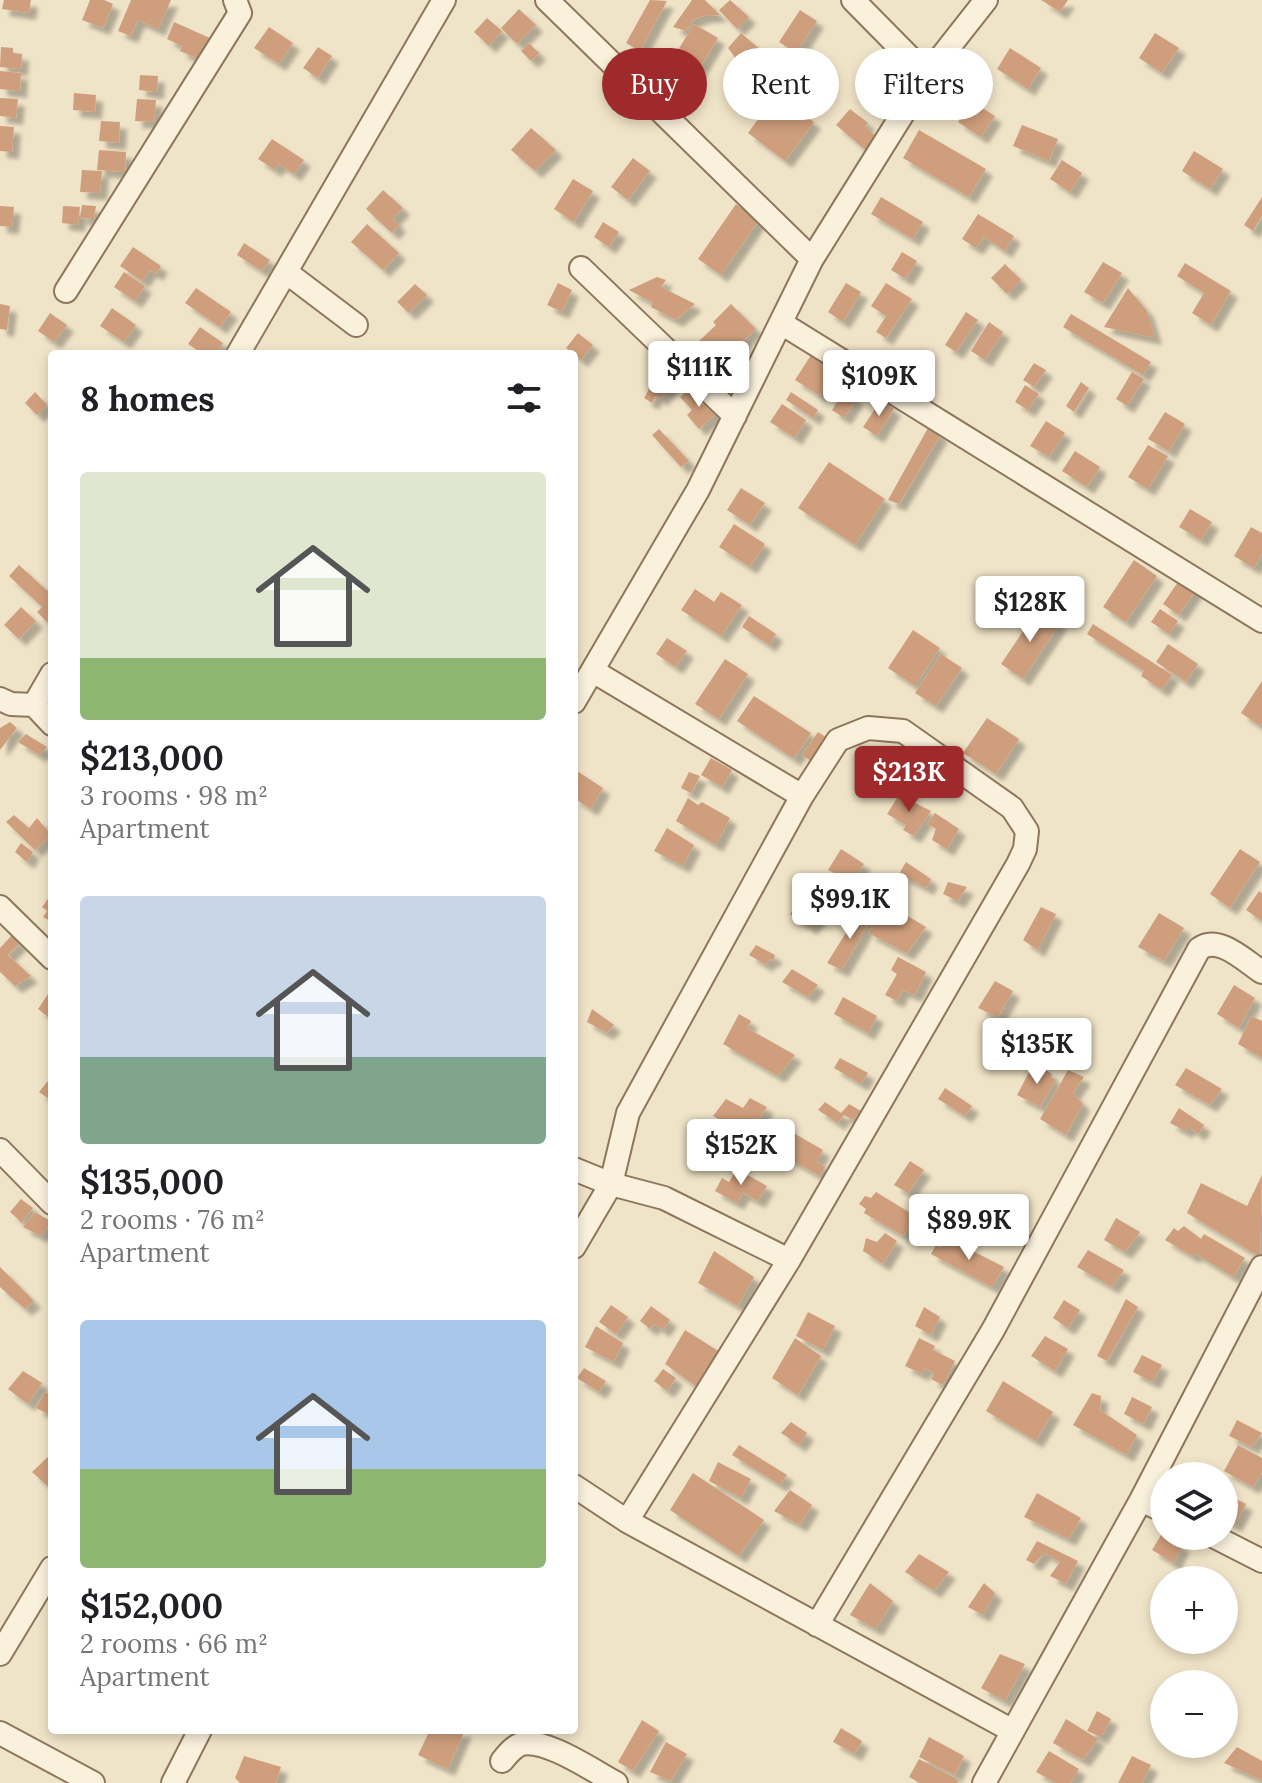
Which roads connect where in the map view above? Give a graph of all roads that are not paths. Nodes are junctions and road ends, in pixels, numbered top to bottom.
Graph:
1 (235, 0) edge
2 (444, 0) edge
3 (547, 0) edge
4 (853, 0) edge
5 (986, 0) edge
6 (900, 48) edge
7 (948, 48) edge
8 (899, 120) edge
9 (812, 259) junction
10 (581, 268) dead end
11 (286, 272) junction
12 (66, 291) dead end
13 (781, 323) junction
14 (356, 325) dead end
15 (240, 350) edge
16 (735, 416) junction
17 (1262, 621) edge
18 (593, 671) junction
19 (48, 681) edge
20 (578, 695) edge
21 (0, 699) edge
22 (34, 705) junction
23 (48, 720) edge
24 (802, 796) junction
25 (0, 907) edge
26 (48, 954) edge
27 (1262, 972) edge
28 (0, 1150) edge
29 (578, 1171) edge
30 (611, 1184) junction
31 (48, 1199) edge
32 (578, 1240) edge
33 (789, 1260) junction
34 (1262, 1267) edge
35 (578, 1489) edge
36 (1141, 1500) junction
37 (1150, 1504) edge
38 (627, 1521) junction
39 (1238, 1549) edge
40 (1262, 1561) edge
41 (48, 1575) edge
42 (817, 1625) junction
43 (0, 1654) edge
44 (1013, 1731) junction
45 (0, 1733) edge
46 (198, 1734) edge
47 (502, 1761) dead end
48 (93, 1783) edge
49 (173, 1783) edge
50 (616, 1783) edge
51 (984, 1783) edge

1 - 12 street
2 - 11 street
3 - 9 street
4 - 6 street
5 - 7 street
8 - 9 street
9 - 13 street
10 - 16 street
11 - 14 street
11 - 15 street
13 - 16 street
13 - 17 street
16 - 18 street
18 - 20 street
18 - 24 street
19 - 22 street
21 - 22 street
22 - 23 street
24 - 30 street
24 - 33 street
25 - 26 street
27 - 42 street
28 - 31 street
29 - 30 street
30 - 32 street
30 - 33 street
33 - 38 street
34 - 36 street
35 - 38 street
36 - 37 street
36 - 44 street
38 - 42 street
39 - 40 street
41 - 43 street
42 - 44 street
44 - 51 street
45 - 48 street
46 - 49 street
47 - 50 street

